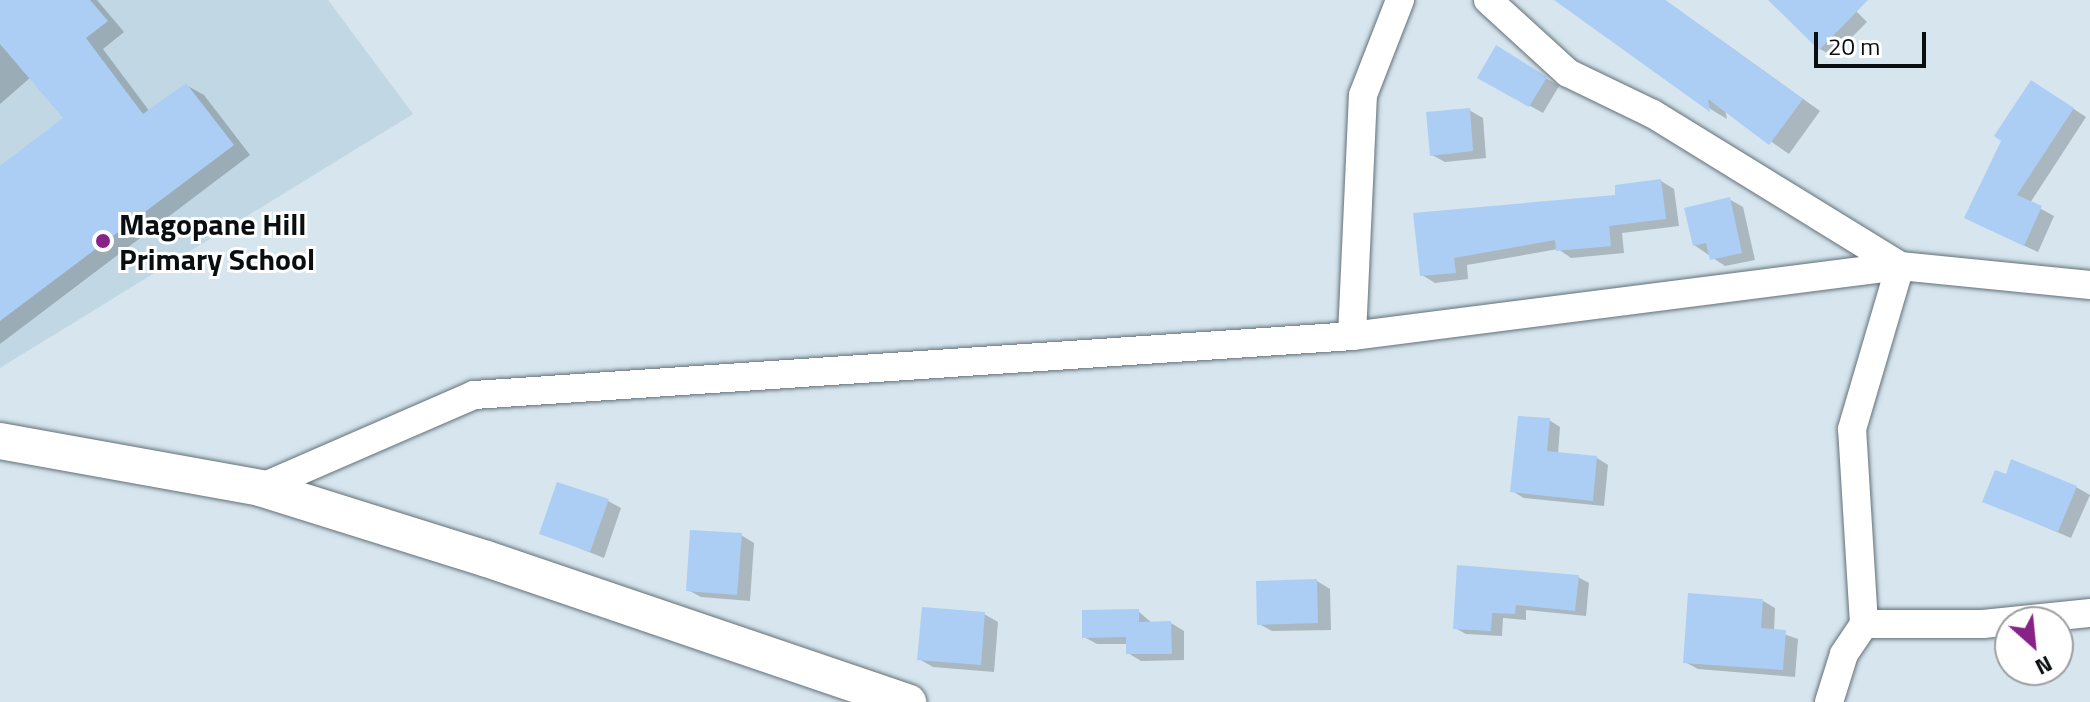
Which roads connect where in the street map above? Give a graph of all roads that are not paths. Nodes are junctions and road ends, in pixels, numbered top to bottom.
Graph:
1 (1400, 0) edge
2 (1488, 0) edge
3 (1900, 266) junction
4 (2090, 285) edge
5 (1352, 336) junction
6 (0, 441) edge
7 (260, 488) junction
8 (2090, 613) edge
9 (1864, 624) junction
10 (908, 702) edge
11 (1829, 702) edge

1 - 5 street
2 - 3 street
3 - 4 street
3 - 5 street
3 - 9 street
5 - 7 street
6 - 7 street
7 - 10 street
8 - 9 street
9 - 11 street

